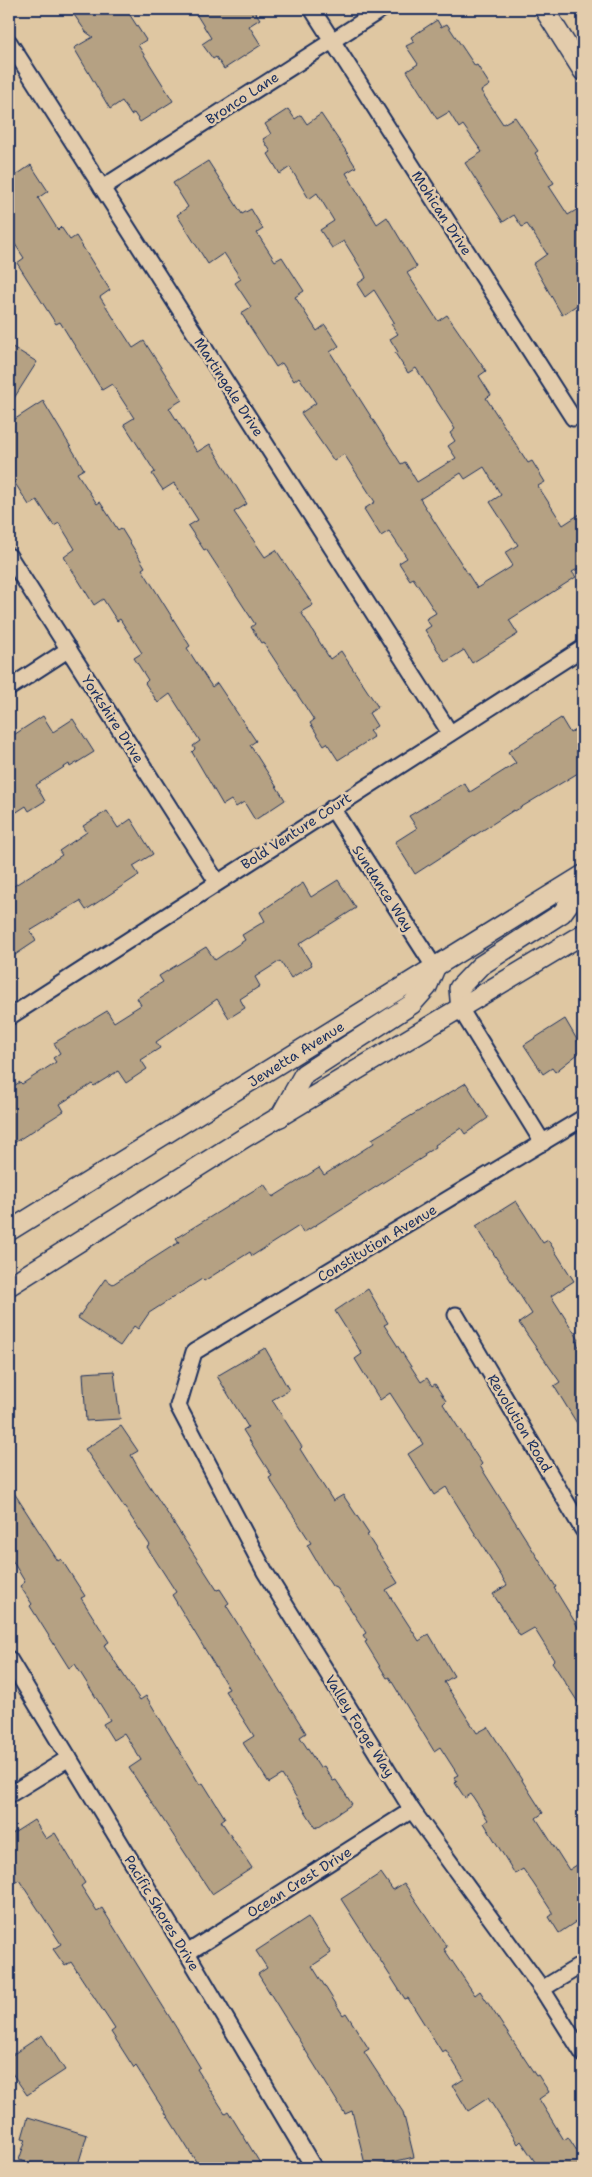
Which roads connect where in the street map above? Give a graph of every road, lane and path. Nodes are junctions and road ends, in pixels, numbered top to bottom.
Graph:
1 (312, 9) edge
2 (382, 9) edge
3 (544, 9) edge
4 (332, 40) junction
5 (9, 42) edge
6 (583, 71) edge
7 (102, 188) junction
8 (573, 418) dead end
9 (9, 556) edge
10 (583, 648) edge
11 (68, 650) junction
12 (9, 688) edge
13 (450, 733) junction
14 (332, 808) junction
15 (583, 875) edge
16 (217, 882) junction
17 (583, 884) edge
18 (583, 934) edge
19 (435, 968) junction
20 (461, 1010) junction
21 (9, 1016) edge
22 (279, 1118) junction
23 (583, 1118) edge
24 (543, 1143) junction
25 (9, 1232) edge
26 (9, 1286) edge
27 (456, 1315) dead end
28 (186, 1379) joint
29 (583, 1530) edge
30 (9, 1660) edge
31 (69, 1758) junction
32 (9, 1796) edge
33 (412, 1810) junction
34 (187, 1953) junction
35 (583, 1964) edge
36 (542, 1989) junction
37 (583, 2054) edge
38 (314, 2168) edge

1 - 4 street, Mohican Drive
2 - 4 street, Bronco Lane
3 - 6 street
4 - 7 street, Bronco Lane
4 - 8 street, Mohican Drive
5 - 7 street, Martingale Drive
7 - 13 street, Martingale Drive
9 - 11 street, Yorkshire Drive
10 - 13 street, Bold Venture Court
11 - 12 street
11 - 16 street, Yorkshire Drive
13 - 14 street, Bold Venture Court
14 - 16 street, Bold Venture Court
14 - 19 street, Sundance Way
15 - 19 street, Jewetta Avenue
16 - 21 street, Bold Venture Court
17 - 20 street
18 - 20 street
19 - 22 street
19 - 25 street, Jewetta Avenue
20 - 22 street
20 - 24 street
22 - 26 street
23 - 24 street, Constitution Avenue
24 - 28 street, Constitution Avenue
27 - 29 street, Revolution Road
28 - 33 street, Valley Forge Way
30 - 31 street, Pacific Shores Drive
31 - 32 street
31 - 34 street, Pacific Shores Drive
33 - 34 street, Ocean Crest Drive
33 - 36 street, Valley Forge Way
34 - 38 street, Pacific Shores Drive
35 - 36 street
36 - 37 street, Valley Forge Way

